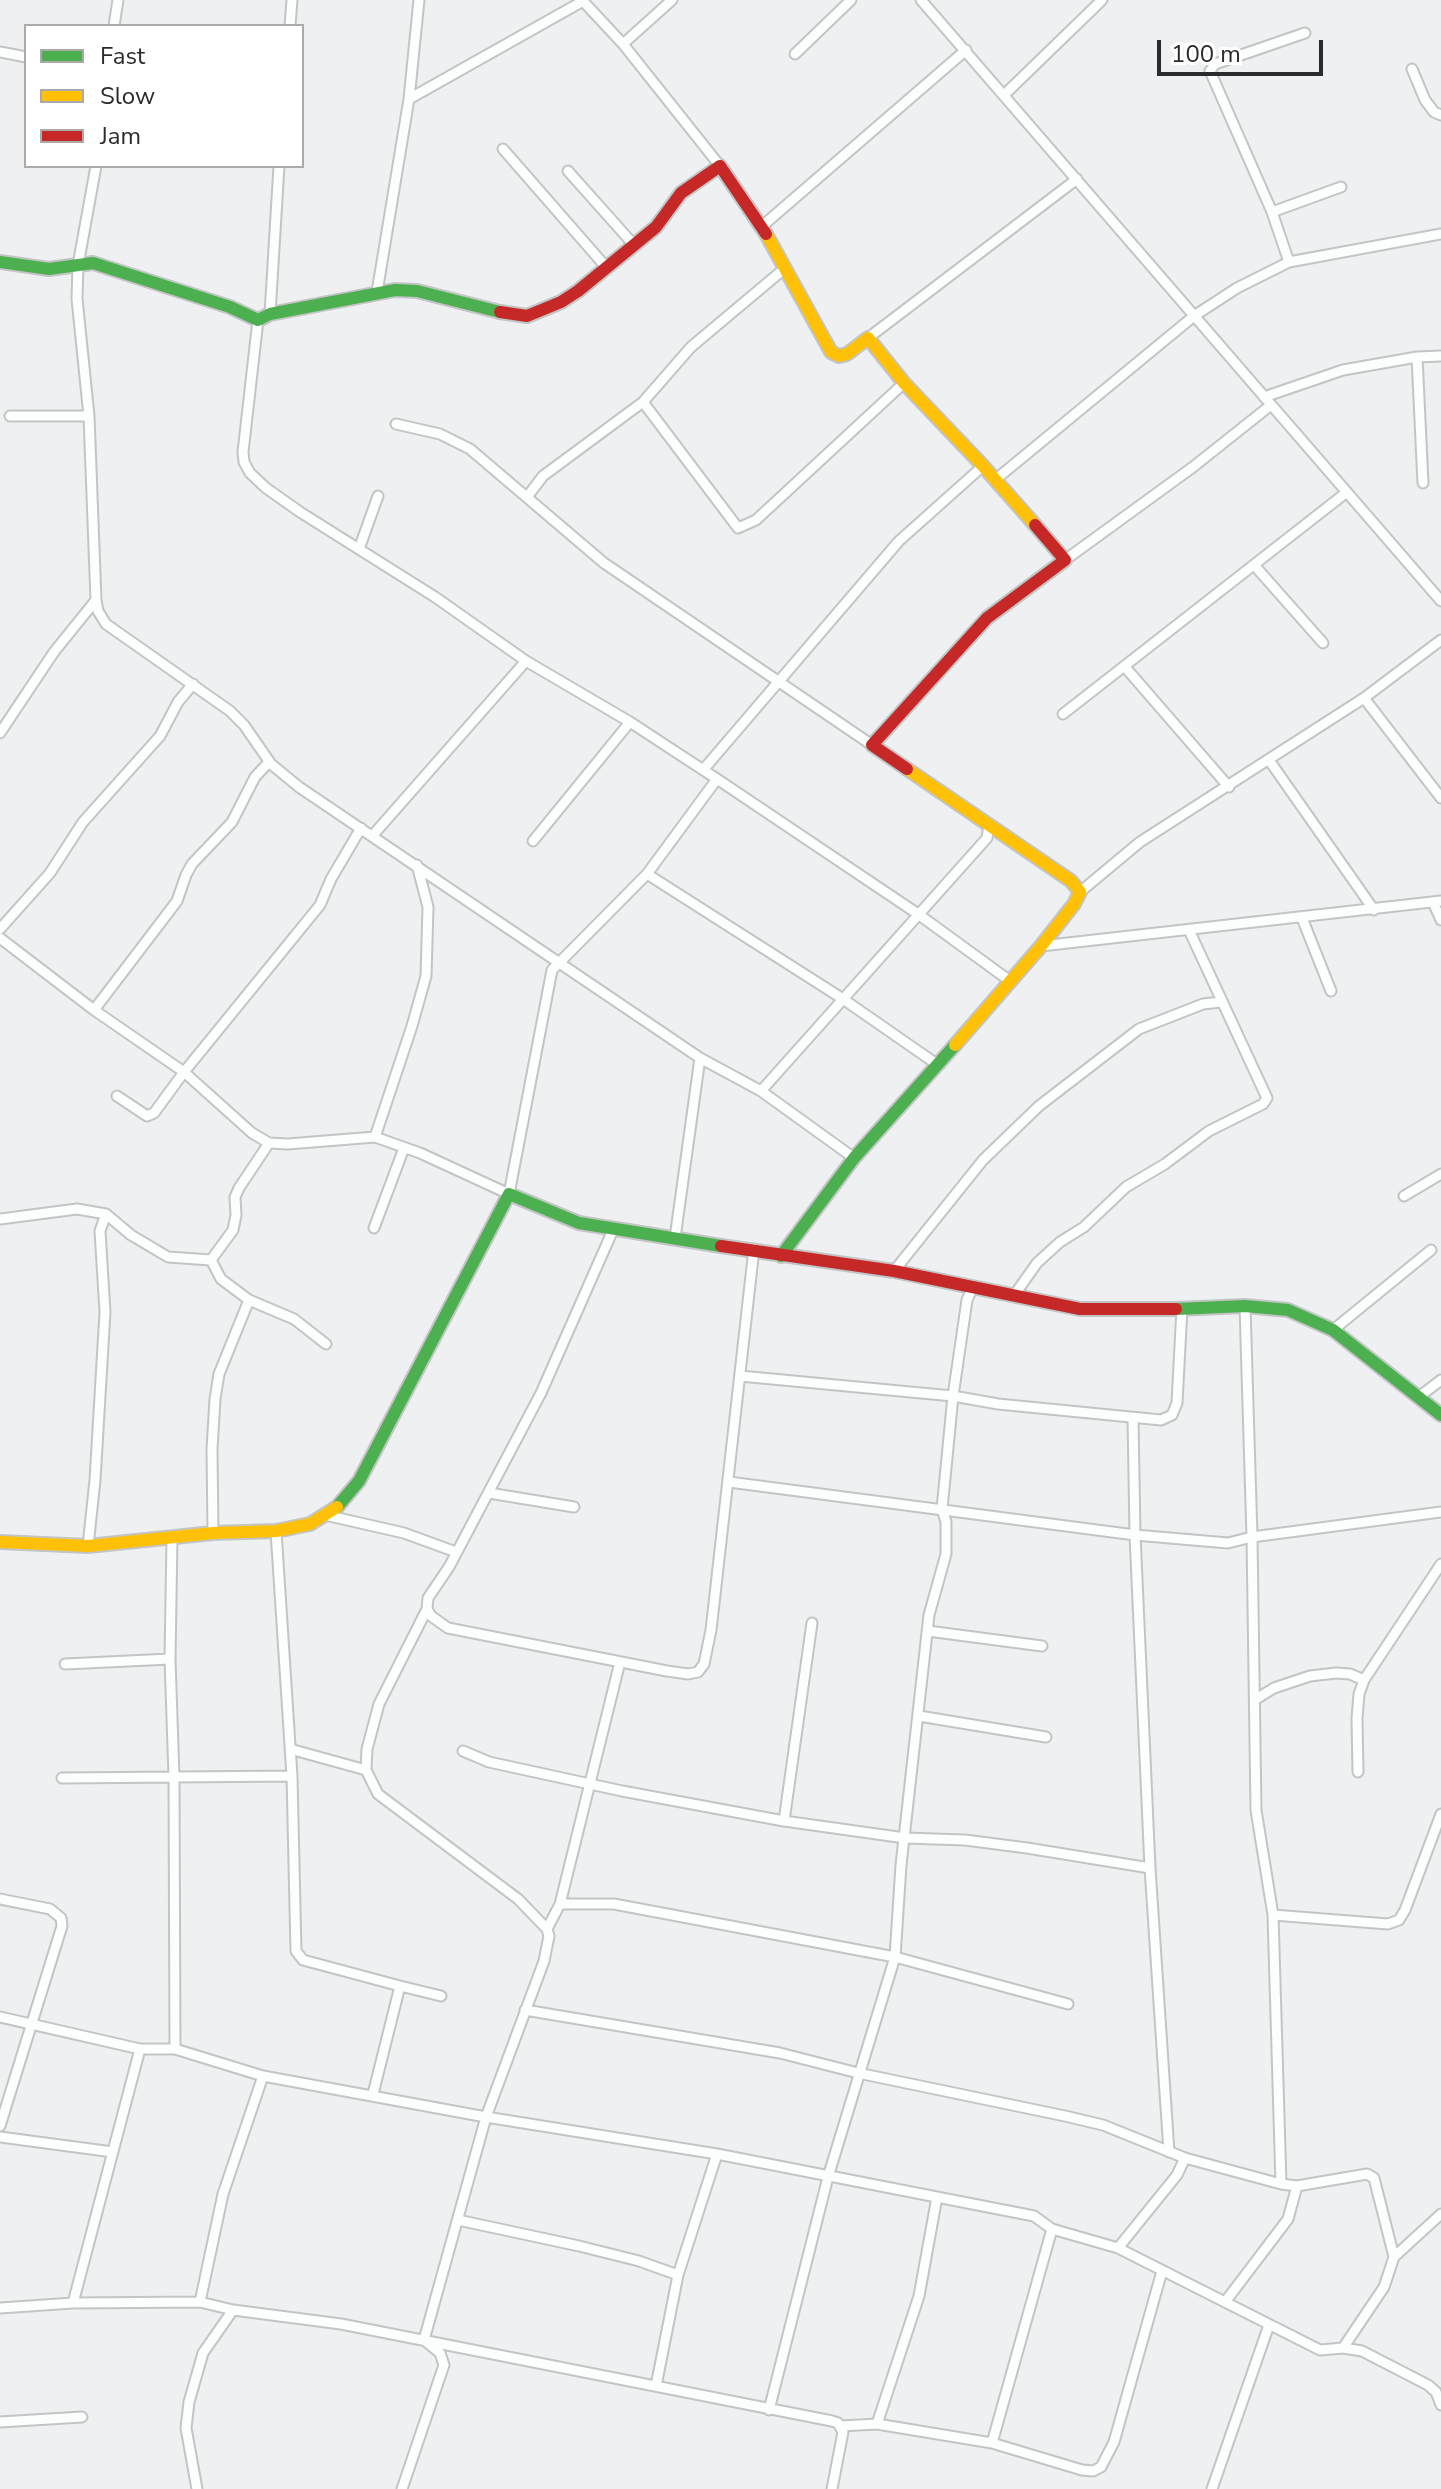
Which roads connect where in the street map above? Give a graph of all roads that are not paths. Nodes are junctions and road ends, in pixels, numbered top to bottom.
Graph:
1 (118, 0) edge
2 (292, 0) edge
3 (419, 0) edge
4 (672, 0) edge
5 (851, 0) edge
6 (921, 0) edge
7 (582, 1) edge
8 (1099, 1) edge
9 (114, 24) edge
10 (290, 24) edge
11 (1305, 33) dead end
12 (623, 44) junction
13 (966, 50) junction
14 (0, 52) edge
15 (795, 54) dead end
16 (24, 57) edge
17 (1412, 69) dead end
18 (1004, 95) junction
19 (409, 99) junction
20 (1441, 115) edge
21 (503, 149) dead end
22 (720, 166) junction
23 (96, 168) edge
24 (279, 168) edge
25 (568, 171) dead end
26 (1077, 179) junction
27 (1341, 187) dead end
28 (1272, 212) junction
29 (760, 228) junction
30 (1441, 234) edge
31 (634, 245) junction
32 (0, 262) edge
33 (1289, 262) junction
34 (78, 265) junction
35 (606, 267) junction
36 (784, 269) junction
37 (377, 292) junction
38 (1194, 316) junction
39 (264, 317) junction
40 (868, 338) junction
41 (1441, 356) edge
42 (1417, 357) junction
43 (904, 383) junction
44 (1267, 401) junction
45 (643, 402) junction
46 (10, 416) dead end
47 (89, 416) junction
48 (396, 424) dead end
49 (983, 466) junction
50 (995, 480) junction
51 (1423, 483) dead end
52 (1347, 492) junction
53 (378, 496) dead end
54 (527, 497) junction
55 (359, 549) junction
56 (1065, 560) junction
57 (1254, 565) junction
58 (96, 600) junction
59 (1441, 601) edge
60 (1441, 640) edge
61 (1323, 643) dead end
62 (526, 661) junction
63 (1125, 667) junction
64 (779, 682) junction
65 (193, 684) junction
66 (1364, 698) junction
67 (1063, 714) dead end
68 (630, 722) junction
69 (0, 733) edge
70 (872, 745) junction
71 (1269, 760) junction
72 (270, 763) junction
73 (703, 770) junction
74 (717, 779) junction
75 (1229, 787) junction
76 (1441, 798) edge
77 (989, 825) junction
78 (361, 828) junction
79 (373, 835) junction
80 (533, 841) dead end
81 (417, 865) junction
82 (647, 874) junction
83 (1080, 892) junction
84 (1437, 901) edge
85 (1374, 910) junction
86 (918, 914) junction
87 (1302, 918) junction
88 (1441, 920) edge
89 (0, 929) edge
90 (1189, 930) junction
91 (0, 938) edge
92 (1041, 946) junction
93 (559, 961) junction
94 (1010, 981) junction
95 (1331, 991) dead end
96 (843, 999) junction
97 (1221, 1002) junction
98 (94, 1010) junction
99 (700, 1058) junction
100 (938, 1065) junction
101 (184, 1072) junction
102 (761, 1091) junction
103 (117, 1096) dead end
104 (375, 1137) junction
105 (269, 1143) junction
106 (404, 1148) junction
107 (854, 1158) junction
108 (1441, 1174) edge
109 (509, 1194) junction
110 (1404, 1196) dead end
111 (106, 1214) junction
112 (0, 1219) edge
113 (374, 1228) dead end
114 (613, 1230) junction
115 (675, 1238) junction
116 (754, 1249) junction
117 (1431, 1250) dead end
118 (781, 1256) junction
119 (211, 1260) junction
120 (894, 1271) junction
121 (973, 1287) junction
122 (1015, 1294) junction
123 (249, 1300) junction
124 (1245, 1306) junction
125 (1182, 1308) junction
126 (1333, 1330) junction
127 (326, 1344) dead end
128 (740, 1376) junction
129 (1441, 1380) edge
130 (953, 1396) junction
131 (1420, 1396) junction
132 (1441, 1415) edge
133 (1133, 1418) junction
134 (729, 1482) junction
135 (489, 1493) junction
136 (574, 1507) dead end
137 (942, 1509) junction
138 (1441, 1512) edge
139 (325, 1515) junction
140 (276, 1531) junction
141 (213, 1533) junction
142 (1135, 1535) junction
143 (1252, 1537) junction
144 (172, 1538) junction
145 (0, 1542) edge
146 (88, 1546) junction
147 (456, 1552) junction
148 (1441, 1564) edge
149 (427, 1609) junction
150 (812, 1623) dead end
151 (928, 1631) junction
152 (1042, 1646) dead end
153 (170, 1659) junction
154 (620, 1662) junction
155 (65, 1664) dead end
156 (1364, 1680) junction
157 (1256, 1699) junction
158 (919, 1716) junction
159 (1046, 1737) dead end
160 (290, 1749) junction
161 (463, 1751) dead end
162 (366, 1770) junction
163 (1358, 1772) dead end
164 (292, 1776) junction
165 (174, 1777) junction
166 (62, 1778) dead end
167 (588, 1784) junction
168 (1441, 1814) edge
169 (784, 1821) junction
170 (905, 1838) junction
171 (1150, 1868) junction
172 (0, 1899) edge
173 (560, 1904) junction
174 (1273, 1915) junction
175 (547, 1929) junction
176 (895, 1957) junction
177 (400, 1986) junction
178 (441, 1996) dead end
179 (1068, 2004) dead end
180 (525, 2010) junction
181 (0, 2017) edge
182 (31, 2023) junction
183 (140, 2049) junction
184 (175, 2049) junction
185 (858, 2073) junction
186 (263, 2076) junction
187 (373, 2094) junction
188 (486, 2117) junction
189 (0, 2126) edge
190 (0, 2137) edge
191 (113, 2152) junction
192 (1169, 2152) junction
193 (717, 2154) junction
194 (1185, 2158) junction
195 (828, 2177) junction
196 (1281, 2184) junction
197 (1297, 2186) junction
198 (937, 2197) junction
199 (1441, 2214) edge
200 (458, 2220) junction
201 (1052, 2229) junction
202 (1118, 2248) junction
203 (1394, 2257) junction
204 (1162, 2271) junction
205 (678, 2275) junction
206 (200, 2302) junction
207 (1225, 2302) junction
208 (73, 2303) junction
209 (0, 2308) edge
210 (233, 2310) junction
211 (1269, 2325) junction
212 (424, 2340) junction
213 (1343, 2348) junction
214 (656, 2386) junction
215 (1438, 2390) edge
216 (1441, 2405) edge
217 (769, 2410) junction
218 (82, 2417) dead end
219 (0, 2422) edge
220 (877, 2424) junction
221 (841, 2426) junction
222 (992, 2443) junction
223 (197, 2489) edge
224 (402, 2489) edge
225 (832, 2489) edge
226 (1212, 2489) edge

1 - 9 street
2 - 10 street
3 - 19 street
4 - 12 street
5 - 15 street
6 - 13 street
7 - 12 street
7 - 19 street
8 - 18 street
11 - 28 street
12 - 22 street
13 - 18 street
13 - 29 street
14 - 16 street
17 - 20 street
18 - 26 street
19 - 37 street
21 - 35 street
22 - 29 street
22 - 31 street
23 - 34 street
24 - 39 street
25 - 31 street
26 - 38 street
26 - 40 street
27 - 28 street
28 - 33 street
29 - 36 street
30 - 33 street
31 - 35 street
32 - 34 street
33 - 38 street
34 - 39 street
34 - 47 street
35 - 37 street
36 - 40 street
36 - 45 street
37 - 39 street
38 - 44 street
38 - 50 street
39 - 55 street
40 - 43 street
41 - 42 street
42 - 44 street
42 - 51 street
43 - 45 street
43 - 49 street
44 - 52 street
44 - 56 street
45 - 54 street
46 - 47 street
47 - 58 street
48 - 54 street
49 - 50 street
49 - 64 street
50 - 56 street
52 - 57 street
52 - 59 street
53 - 55 street
54 - 64 street
55 - 62 street
56 - 70 street
57 - 61 street
57 - 63 street
58 - 65 street
58 - 69 street
60 - 66 street
62 - 68 street
62 - 79 street
63 - 67 street
63 - 75 street
64 - 70 street
64 - 73 street
65 - 72 street
65 - 89 street
66 - 71 street
66 - 76 street
68 - 73 street
68 - 80 street
70 - 77 street
71 - 75 street
71 - 85 street
72 - 78 street
72 - 98 street
73 - 74 street
74 - 82 street
74 - 86 street
75 - 83 street
77 - 83 street
77 - 86 street
78 - 79 street
78 - 101 street
79 - 81 street
81 - 93 street
81 - 104 street
82 - 93 street
82 - 96 street
83 - 92 street
84 - 85 street
84 - 88 street
85 - 87 street
86 - 94 street
86 - 96 street
87 - 90 street
87 - 95 street
90 - 92 street
90 - 97 street
91 - 98 street
92 - 94 street
93 - 99 street
93 - 109 street
94 - 100 street
96 - 100 street
96 - 102 street
97 - 120 street
97 - 122 street
98 - 101 street
99 - 102 street
99 - 115 street
100 - 107 street
101 - 103 street
101 - 105 street
102 - 107 street
104 - 105 street
104 - 106 street
105 - 119 street
106 - 109 street
106 - 113 street
107 - 118 street
108 - 110 street
109 - 114 street
109 - 139 street
111 - 112 street
111 - 119 street
111 - 146 street
114 - 115 street
114 - 135 street
115 - 116 street
116 - 118 street
116 - 128 street
117 - 126 street
118 - 120 street
119 - 123 street
120 - 121 street
121 - 122 street
121 - 130 street
122 - 125 street
123 - 127 street
123 - 141 street
124 - 125 street
124 - 126 street
124 - 143 street
125 - 133 street
126 - 131 street
128 - 130 street
128 - 134 street
129 - 131 street
130 - 133 street
130 - 137 street
131 - 132 street
133 - 142 street
134 - 137 street
134 - 154 street
135 - 136 street
135 - 147 street
137 - 142 street
137 - 151 street
138 - 143 street
139 - 140 street
139 - 147 street
140 - 141 street
140 - 160 street
141 - 144 street
142 - 143 street
142 - 171 street
143 - 157 street
144 - 146 street
144 - 153 street
145 - 146 street
147 - 149 street
148 - 156 street
149 - 154 street
149 - 162 street
150 - 169 street
151 - 152 street
151 - 158 street
153 - 155 street
153 - 165 street
154 - 167 street
156 - 157 street
156 - 163 street
157 - 174 street
158 - 159 street
158 - 170 street
160 - 162 street
160 - 164 street
161 - 167 street
162 - 175 street
164 - 165 street
164 - 177 street
165 - 166 street
165 - 184 street
167 - 169 street
167 - 173 street
168 - 174 street
169 - 170 street
170 - 171 street
170 - 176 street
171 - 192 street
172 - 182 street
173 - 175 street
173 - 176 street
174 - 196 street
175 - 180 street
176 - 179 street
176 - 185 street
177 - 178 street
177 - 187 street
180 - 185 street
180 - 188 street
181 - 182 street
182 - 183 street
182 - 189 street
183 - 184 street
183 - 191 street
184 - 186 street
185 - 192 street
185 - 195 street
186 - 187 street
186 - 206 street
187 - 188 street
188 - 193 street
188 - 200 street
190 - 191 street
191 - 208 street
192 - 194 street
193 - 195 street
193 - 205 street
194 - 196 street
194 - 202 street
195 - 198 street
195 - 217 street
196 - 197 street
197 - 203 street
197 - 207 street
198 - 201 street
198 - 220 street
199 - 203 street
200 - 205 street
200 - 212 street
201 - 202 street
201 - 222 street
202 - 204 street
203 - 213 street
204 - 207 street
204 - 222 street
205 - 214 street
206 - 208 street
206 - 210 street
207 - 211 street
208 - 209 street
210 - 212 street
210 - 223 street
211 - 213 street
211 - 226 street
212 - 214 street
212 - 224 street
213 - 215 street
214 - 217 street
215 - 216 street
217 - 221 street
218 - 219 street
220 - 221 street
220 - 222 street
221 - 225 street

